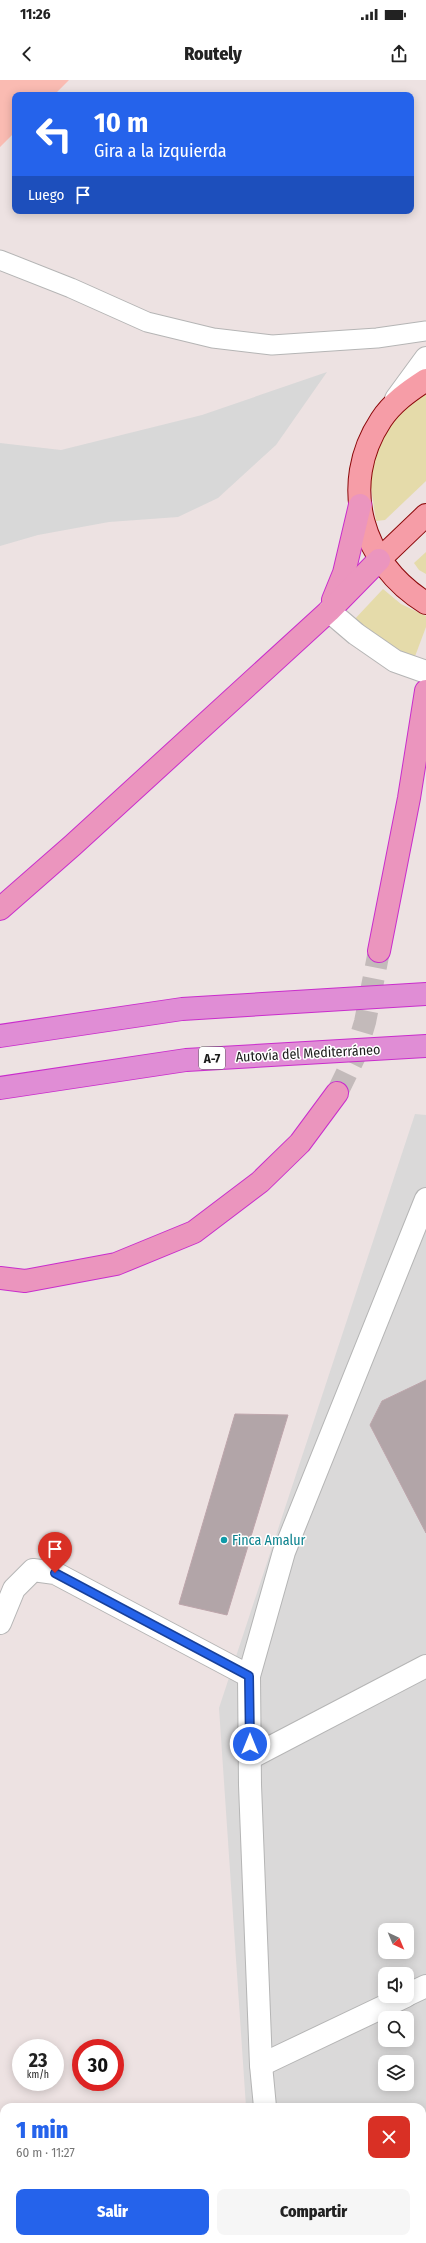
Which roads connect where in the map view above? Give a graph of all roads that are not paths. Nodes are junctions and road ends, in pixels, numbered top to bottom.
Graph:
1 (0, 260) edge
2 (426, 331) edge
3 (426, 358) edge
4 (426, 380) edge
5 (381, 420) junction
6 (360, 505) junction
7 (426, 515) edge
8 (379, 560) junction
9 (426, 603) edge
10 (329, 611) junction
11 (426, 672) edge
12 (426, 691) edge
13 (424, 713) edge
14 (0, 909) edge
15 (379, 951) tunnel mouth
16 (426, 994) edge
17 (0, 1036) edge
18 (426, 1046) edge
19 (0, 1088) edge
20 (337, 1093) tunnel mouth
21 (426, 1199) edge
22 (0, 1278) edge
23 (0, 1623) edge
24 (426, 1666) edge
25 (249, 1676) junction
26 (250, 1758) junction
27 (426, 1986) edge
28 (414, 1992) edge
29 (391, 2003) edge
30 (261, 2065) junction
31 (265, 2103) edge

1 - 2 lane
3 - 5 street
4 - 5 main road
5 - 6 main road
6 - 8 main road
6 - 10 highway
7 - 8 main road
8 - 9 main road
8 - 10 highway
10 - 11 street
10 - 14 highway
12 - 13 highway
13 - 15 highway
16 - 17 highway
18 - 19 highway, Autovía del Mediterráneo / A-7
20 - 22 highway
21 - 25 street
23 - 25 street
24 - 26 street
25 - 26 street
26 - 30 street
27 - 28 street
29 - 30 street
30 - 31 street

